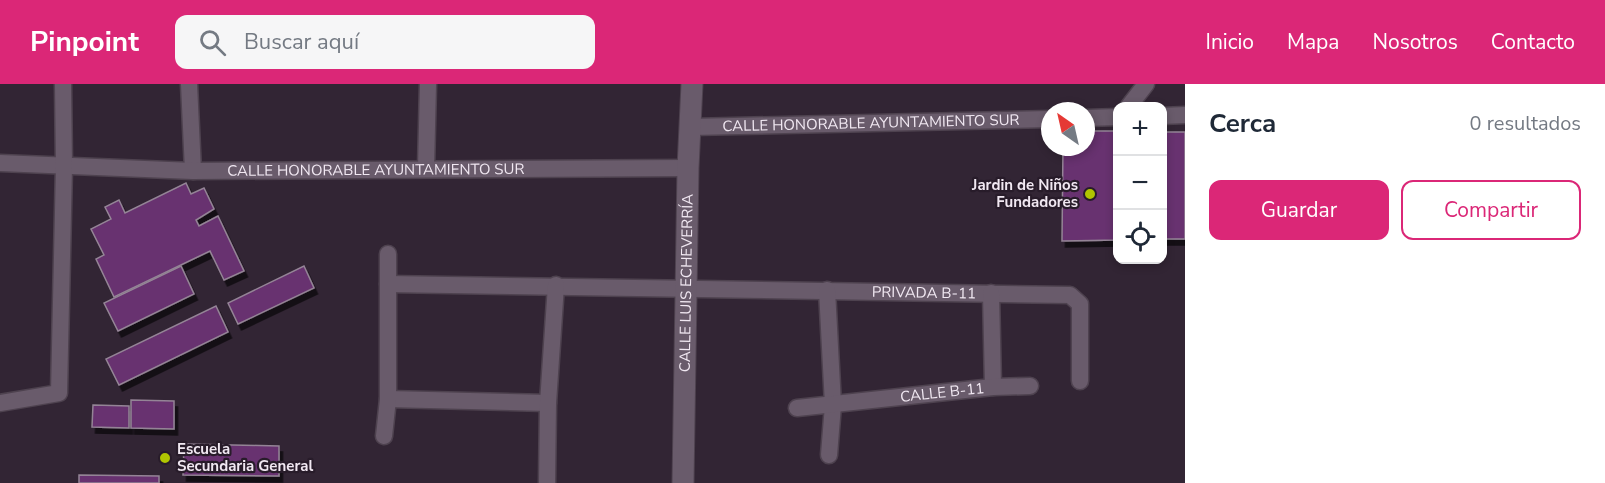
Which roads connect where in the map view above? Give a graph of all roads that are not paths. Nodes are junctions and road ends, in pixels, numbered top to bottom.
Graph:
1 (63, 84) edge
2 (189, 84) edge
3 (428, 84) edge
4 (692, 84) edge
5 (1146, 84) edge
6 (1132, 102) edge
7 (1185, 115) edge
8 (1167, 116) edge
9 (1113, 117) edge
10 (1095, 118) edge
11 (1041, 119) edge
12 (691, 127) junction
13 (0, 163) edge
14 (64, 166) junction
15 (426, 168) junction
16 (688, 168) junction
17 (193, 171) junction
18 (388, 254) dead end
19 (388, 284) junction
20 (556, 285) junction
21 (687, 288) junction
22 (827, 290) junction
23 (991, 294) junction
24 (1080, 381) dead end
25 (1030, 386) dead end
26 (993, 387) junction
27 (388, 399) junction
28 (0, 403) edge
29 (548, 403) junction
30 (833, 405) junction
31 (797, 408) dead end
32 (384, 436) dead end
33 (829, 456) dead end
34 (547, 483) edge
35 (683, 483) edge

1 - 14 street
2 - 17 street
3 - 15 street
4 - 12 street, CALLE LUIS ECHEVERRÍA
5 - 6 street
7 - 8 street
9 - 10 street
11 - 12 street, CALLE HONORABLE AYUNTAMIENTO SUR
12 - 16 street, CALLE LUIS ECHEVERRÍA
13 - 14 street, CALLE HONORABLE AYUNTAMIENTO SUR
14 - 17 street, CALLE HONORABLE AYUNTAMIENTO SUR
14 - 28 street
15 - 16 street, CALLE HONORABLE AYUNTAMIENTO SUR
15 - 17 street, CALLE HONORABLE AYUNTAMIENTO SUR
16 - 21 street, CALLE LUIS ECHEVERRÍA
18 - 19 street
19 - 20 street, PRIVADA B-11
19 - 27 street
20 - 21 street, PRIVADA B-11
20 - 29 street
21 - 22 street, PRIVADA B-11
21 - 35 street, CALLE LUIS ECHEVERRÍA
22 - 23 street, PRIVADA B-11
22 - 30 street
23 - 24 street, PRIVADA B-11
23 - 26 street, CALLE B-11
25 - 26 street
26 - 30 street, CALLE B-11
27 - 29 street
27 - 32 street
29 - 34 street
30 - 31 street
30 - 33 street

